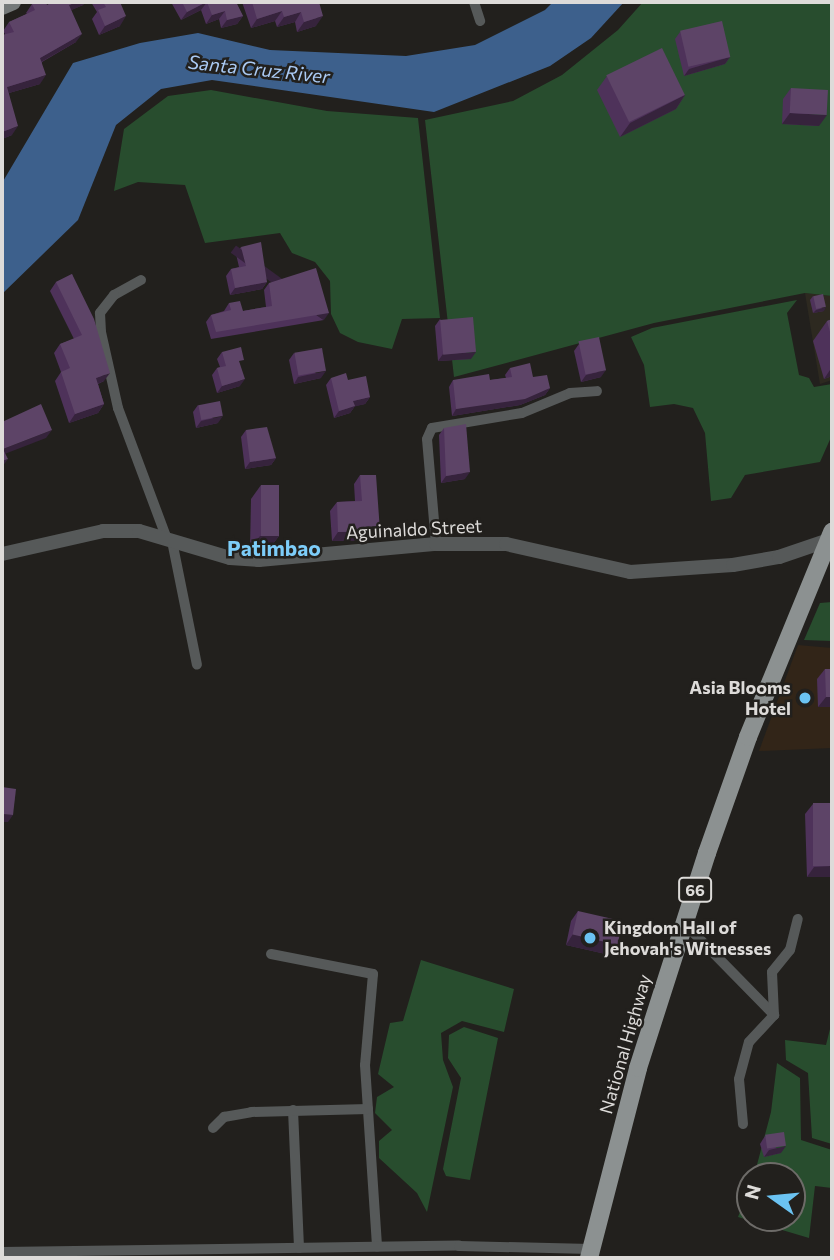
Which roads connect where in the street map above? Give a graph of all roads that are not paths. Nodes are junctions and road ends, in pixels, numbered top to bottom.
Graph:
1 (13, 2) edge
2 (474, 2) edge
3 (2, 7) edge
4 (480, 21) dead end
5 (141, 280) dead end
6 (597, 391) dead end
7 (831, 537) edge
8 (169, 540) junction
9 (436, 544) junction
10 (2, 554) edge
11 (197, 665) dead end
12 (798, 919) dead end
13 (684, 923) junction
14 (271, 954) dead end
15 (774, 1015) junction
16 (368, 1109) junction
17 (293, 1110) junction
18 (743, 1124) dead end
19 (213, 1128) dead end
20 (377, 1247) junction
21 (299, 1248) junction
22 (2, 1252) edge
23 (590, 1253) edge

1 - 3 main road
2 - 4 street
5 - 8 street
6 - 9 street
7 - 9 street, Aguinaldo Street
7 - 13 main road, National Highway / 66
8 - 9 street, Aguinaldo Street
8 - 10 street, Aguinaldo Street
8 - 11 street
12 - 15 street
13 - 15 street
13 - 23 main road, National Highway / 66
14 - 16 street
15 - 18 street
16 - 17 street
16 - 20 street
17 - 19 street
17 - 21 street
20 - 21 street
20 - 23 street
21 - 22 street

